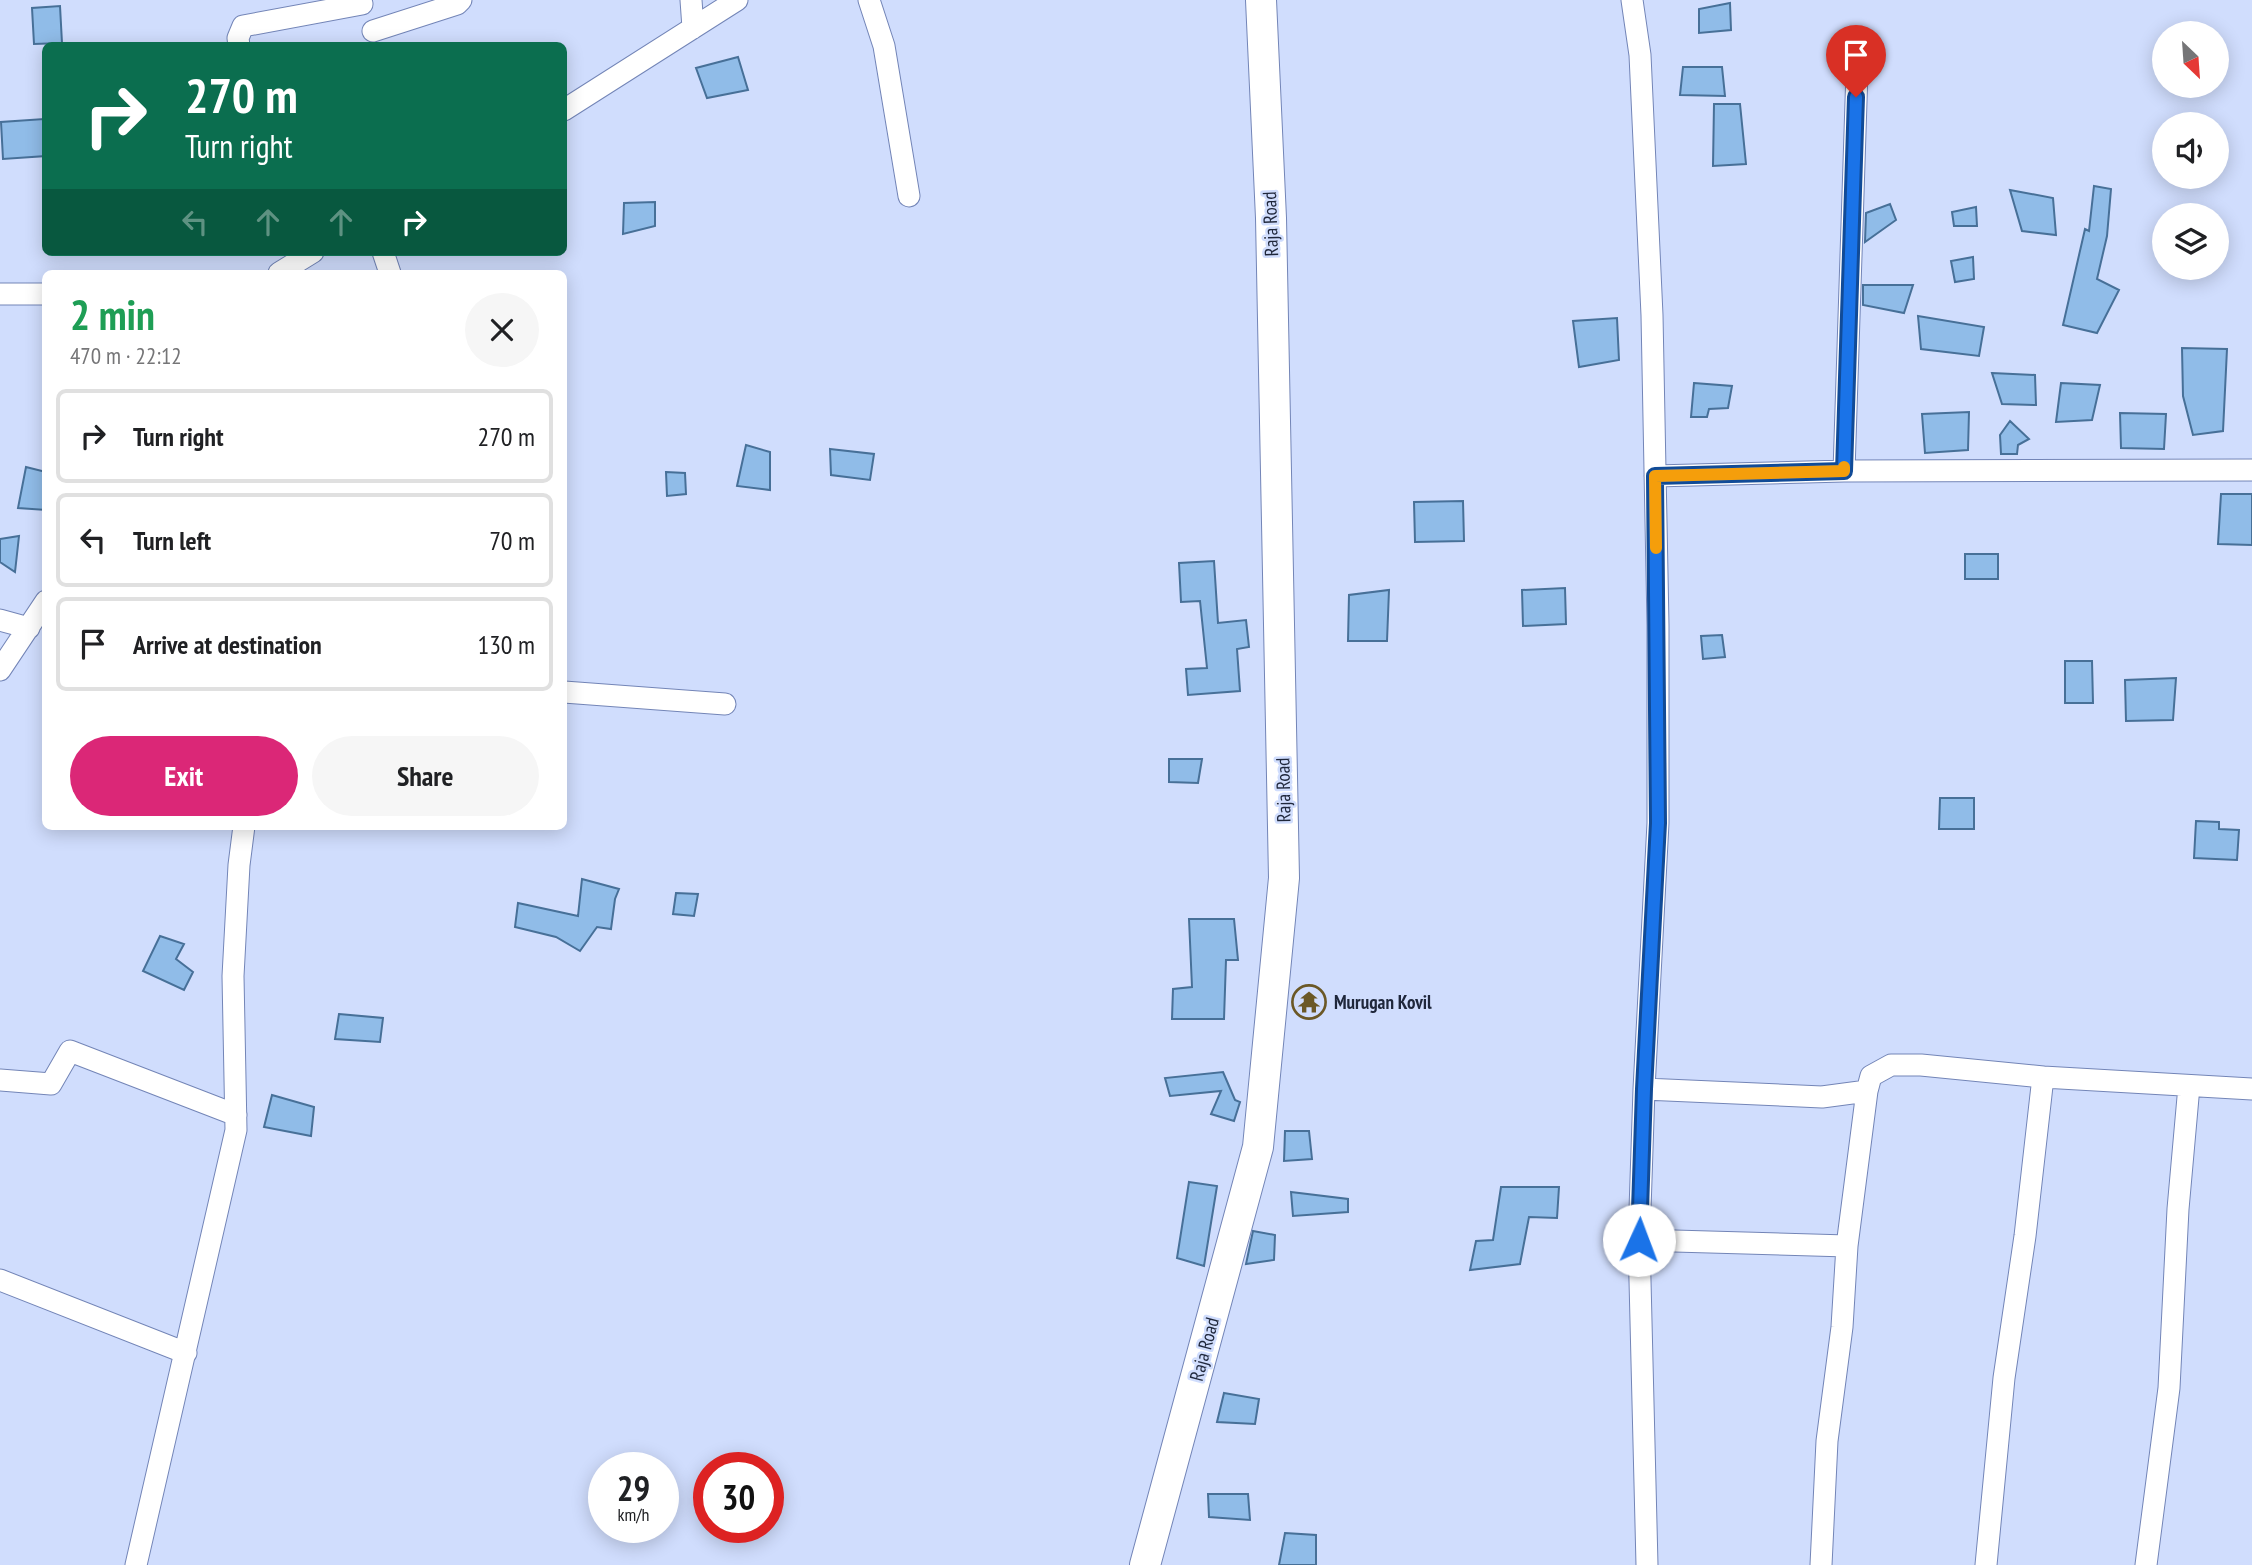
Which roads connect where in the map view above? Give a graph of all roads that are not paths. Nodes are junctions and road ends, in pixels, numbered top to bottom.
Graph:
1 (461, 0) edge
2 (691, 0) edge
3 (737, 0) edge
4 (869, 0) edge
5 (1261, 0) edge
6 (1632, 0) edge
7 (360, 2) edge
8 (693, 28) junction
9 (377, 38) edge
10 (238, 42) edge
11 (1857, 71) dead end
12 (567, 108) edge
13 (909, 196) dead end
14 (305, 256) edge
15 (284, 270) edge
16 (0, 294) edge
17 (42, 294) edge
18 (2252, 470) edge
19 (1844, 471) junction
20 (1655, 476) junction
21 (42, 607) edge
22 (0, 620) edge
23 (29, 628) junction
24 (0, 670) edge
25 (567, 692) edge
26 (725, 704) dead end
27 (243, 830) edge
28 (2043, 1077) junction
29 (0, 1080) edge
30 (2189, 1086) junction
31 (1644, 1089) junction
32 (2252, 1089) edge
33 (1867, 1091) junction
34 (236, 1115) junction
35 (1639, 1240) junction
36 (1847, 1246) junction
37 (0, 1280) edge
38 (187, 1353) junction
39 (136, 1565) edge
40 (1145, 1565) edge
41 (1647, 1565) edge
42 (1821, 1565) edge
43 (1986, 1565) edge
44 (2146, 1565) edge

1 - 9 street
2 - 8 street
3 - 8 street
4 - 13 street
5 - 40 street, Raja Road
6 - 20 street
7 - 9 street
7 - 10 street
8 - 12 street
11 - 19 street
14 - 15 street
16 - 17 street
18 - 19 street
19 - 20 street
20 - 31 street
21 - 23 street
22 - 23 street
23 - 24 street
25 - 26 street
27 - 34 street
28 - 30 street
28 - 33 street
28 - 43 street
29 - 34 street
30 - 32 street
30 - 44 street
31 - 33 street
31 - 35 street
33 - 36 street
34 - 38 street
35 - 36 street
35 - 41 street
36 - 42 street
37 - 38 street
38 - 39 street

